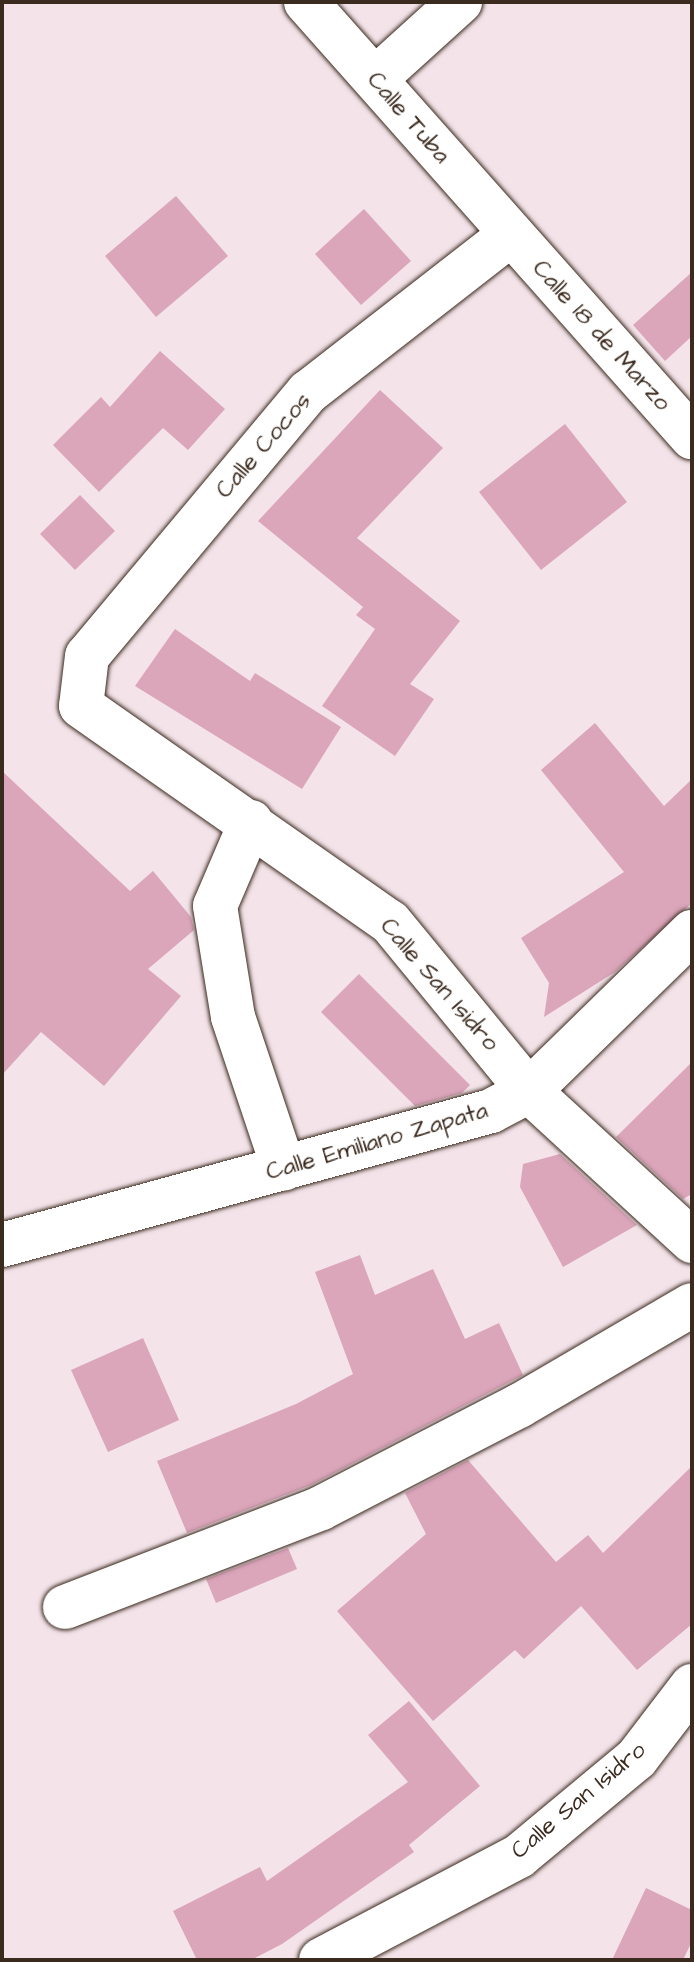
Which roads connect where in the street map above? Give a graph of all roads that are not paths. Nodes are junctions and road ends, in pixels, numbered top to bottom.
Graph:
1 (306, 2) edge
2 (460, 2) edge
3 (375, 79) junction
4 (510, 235) junction
5 (692, 437) edge
6 (81, 706) joint
7 (251, 822) junction
8 (692, 932) edge
9 (529, 1091) junction
10 (284, 1169) junction
11 (692, 1241) edge
12 (2, 1245) edge
13 (692, 1305) edge
14 (65, 1607) dead end
15 (692, 1686) edge
16 (321, 1960) edge

1 - 3 street, Calle Tuba
2 - 3 street
3 - 4 street, Calle Tuba
4 - 5 street, Calle 18 de Marzo
4 - 6 street, Calle Cocos
6 - 7 street, Calle San Isidro
7 - 9 street, Calle San Isidro
7 - 10 street
8 - 9 street, Calle Emiliano Zapata
9 - 10 street, Calle Emiliano Zapata
9 - 11 street, Calle San Isidro
10 - 12 street, Calle Emiliano Zapata
13 - 14 street
15 - 16 street, Calle San Isidro

